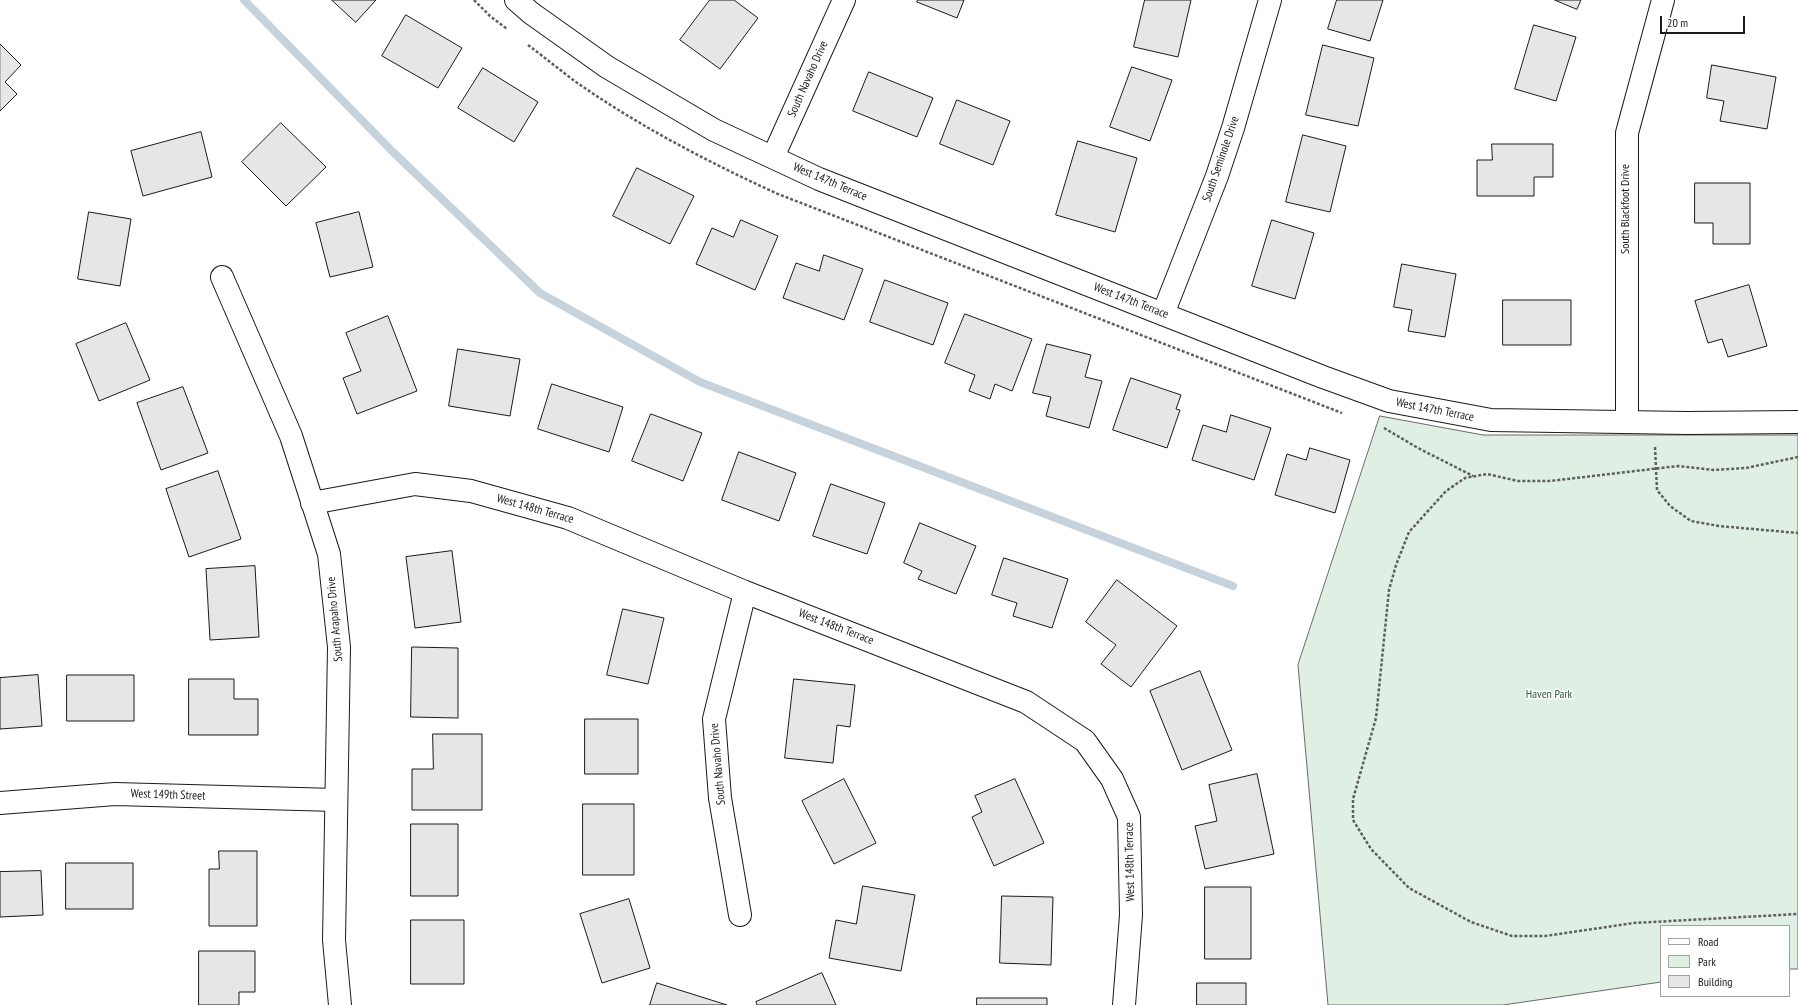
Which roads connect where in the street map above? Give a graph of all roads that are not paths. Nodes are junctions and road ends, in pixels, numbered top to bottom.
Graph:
1 (516, 0) edge
2 (844, 0) edge
3 (1270, 0) edge
4 (1663, 0) edge
5 (773, 157) junction
6 (222, 277) dead end
7 (1162, 314) junction
8 (1627, 422) junction
9 (1798, 422) edge
10 (312, 503) junction
11 (745, 592) junction
12 (336, 800) junction
13 (0, 803) edge
14 (740, 915) dead end
15 (340, 1005) edge
16 (1124, 1005) edge

1 - 5 street, West 147th Terrace
2 - 5 street, South Navaho Drive
3 - 7 street, South Seminole Drive
4 - 8 street, South Blackfoot Drive
5 - 7 street, West 147th Terrace
6 - 10 street, South Arapaho Drive
7 - 8 street, West 147th Terrace
8 - 9 street, West 147th Terrace
10 - 11 street, West 148th Terrace
10 - 12 street, South Arapaho Drive
11 - 14 street, South Navaho Drive
11 - 16 street, West 148th Terrace
12 - 13 street, West 149th Street
12 - 15 street, South Arapaho Drive

